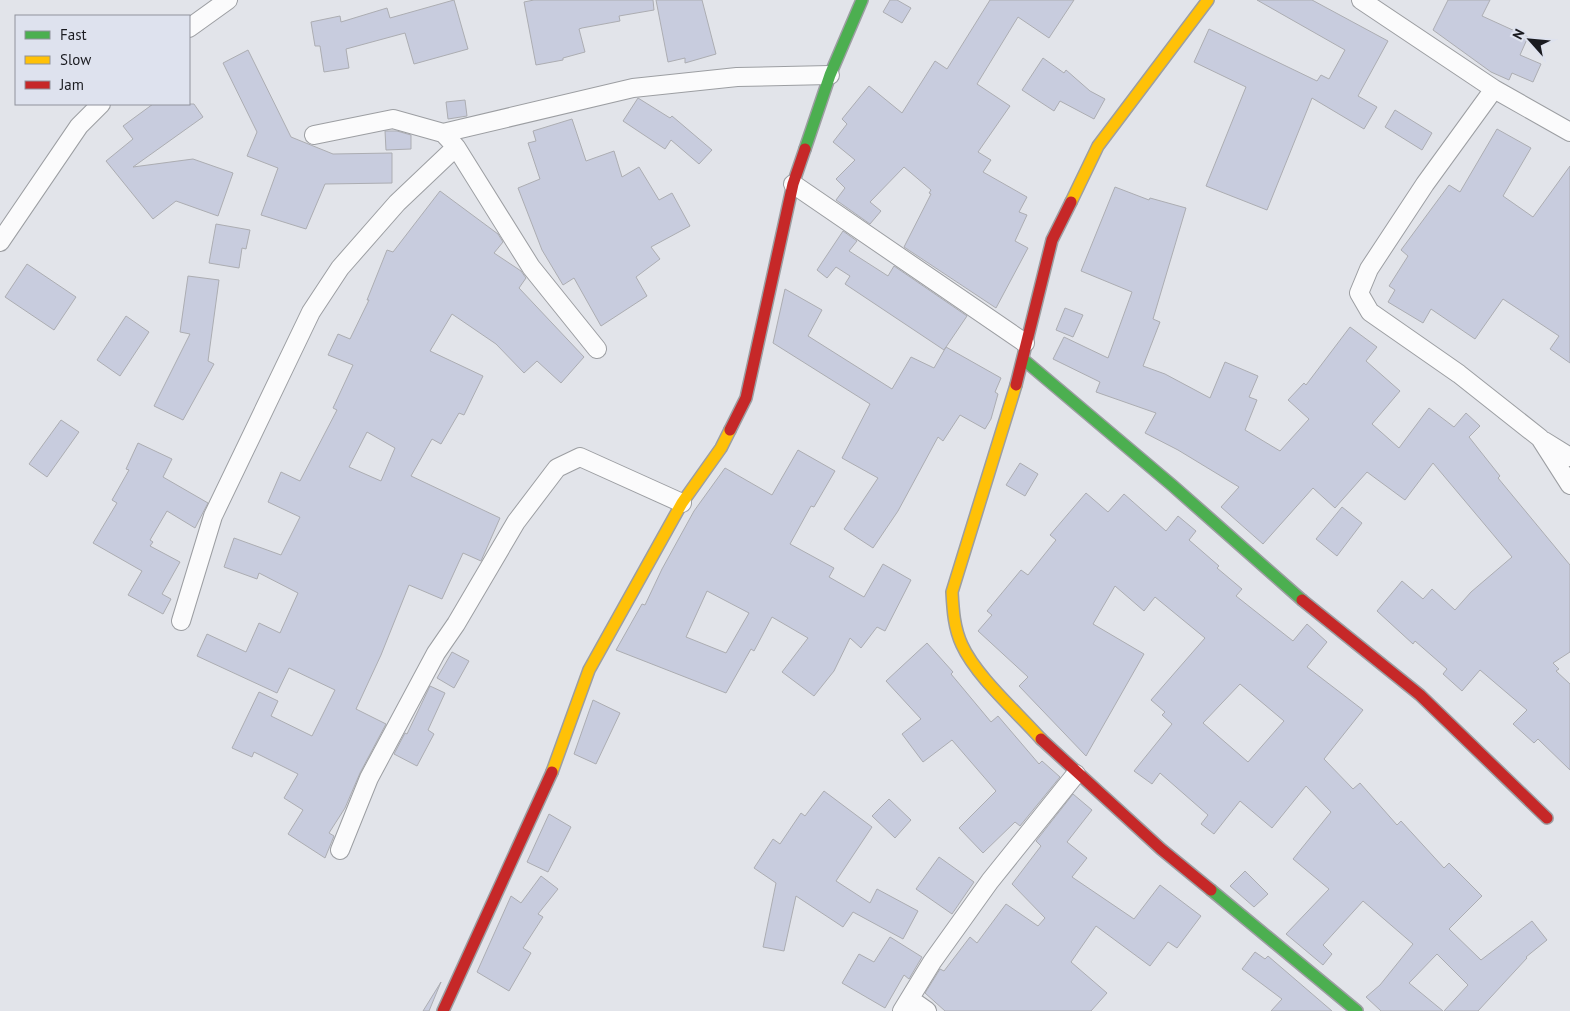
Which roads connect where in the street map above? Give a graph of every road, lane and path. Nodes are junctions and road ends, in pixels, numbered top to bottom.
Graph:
1 (228, 0) edge
2 (862, 0) edge
3 (1208, 0) edge
4 (1361, 0) edge
5 (190, 27) edge
6 (830, 76) junction
7 (1494, 89) junction
8 (101, 105) edge
9 (1570, 132) edge
10 (443, 133) junction
11 (314, 135) dead end
12 (456, 146) junction
13 (792, 184) junction
14 (0, 242) edge
15 (597, 349) dead end
16 (1025, 352) junction
17 (1540, 438) junction
18 (1570, 457) edge
19 (1570, 486) edge
20 (682, 503) junction
21 (181, 621) dead end
22 (1076, 774) junction
23 (1547, 818) dead end
24 (340, 850) dead end
25 (906, 1005) edge
26 (443, 1011) edge
27 (927, 1011) edge
28 (1357, 1011) edge

1 - 5 street
2 - 6 street
3 - 16 street
4 - 7 street
6 - 10 street
6 - 13 street
7 - 9 street
7 - 17 street
8 - 14 street
10 - 11 street
10 - 12 street
12 - 15 street
12 - 21 street
13 - 16 street
13 - 20 street
16 - 22 street
16 - 23 street
17 - 18 street
17 - 19 street
20 - 24 street
20 - 26 street
22 - 25 street
22 - 28 street
25 - 27 street

